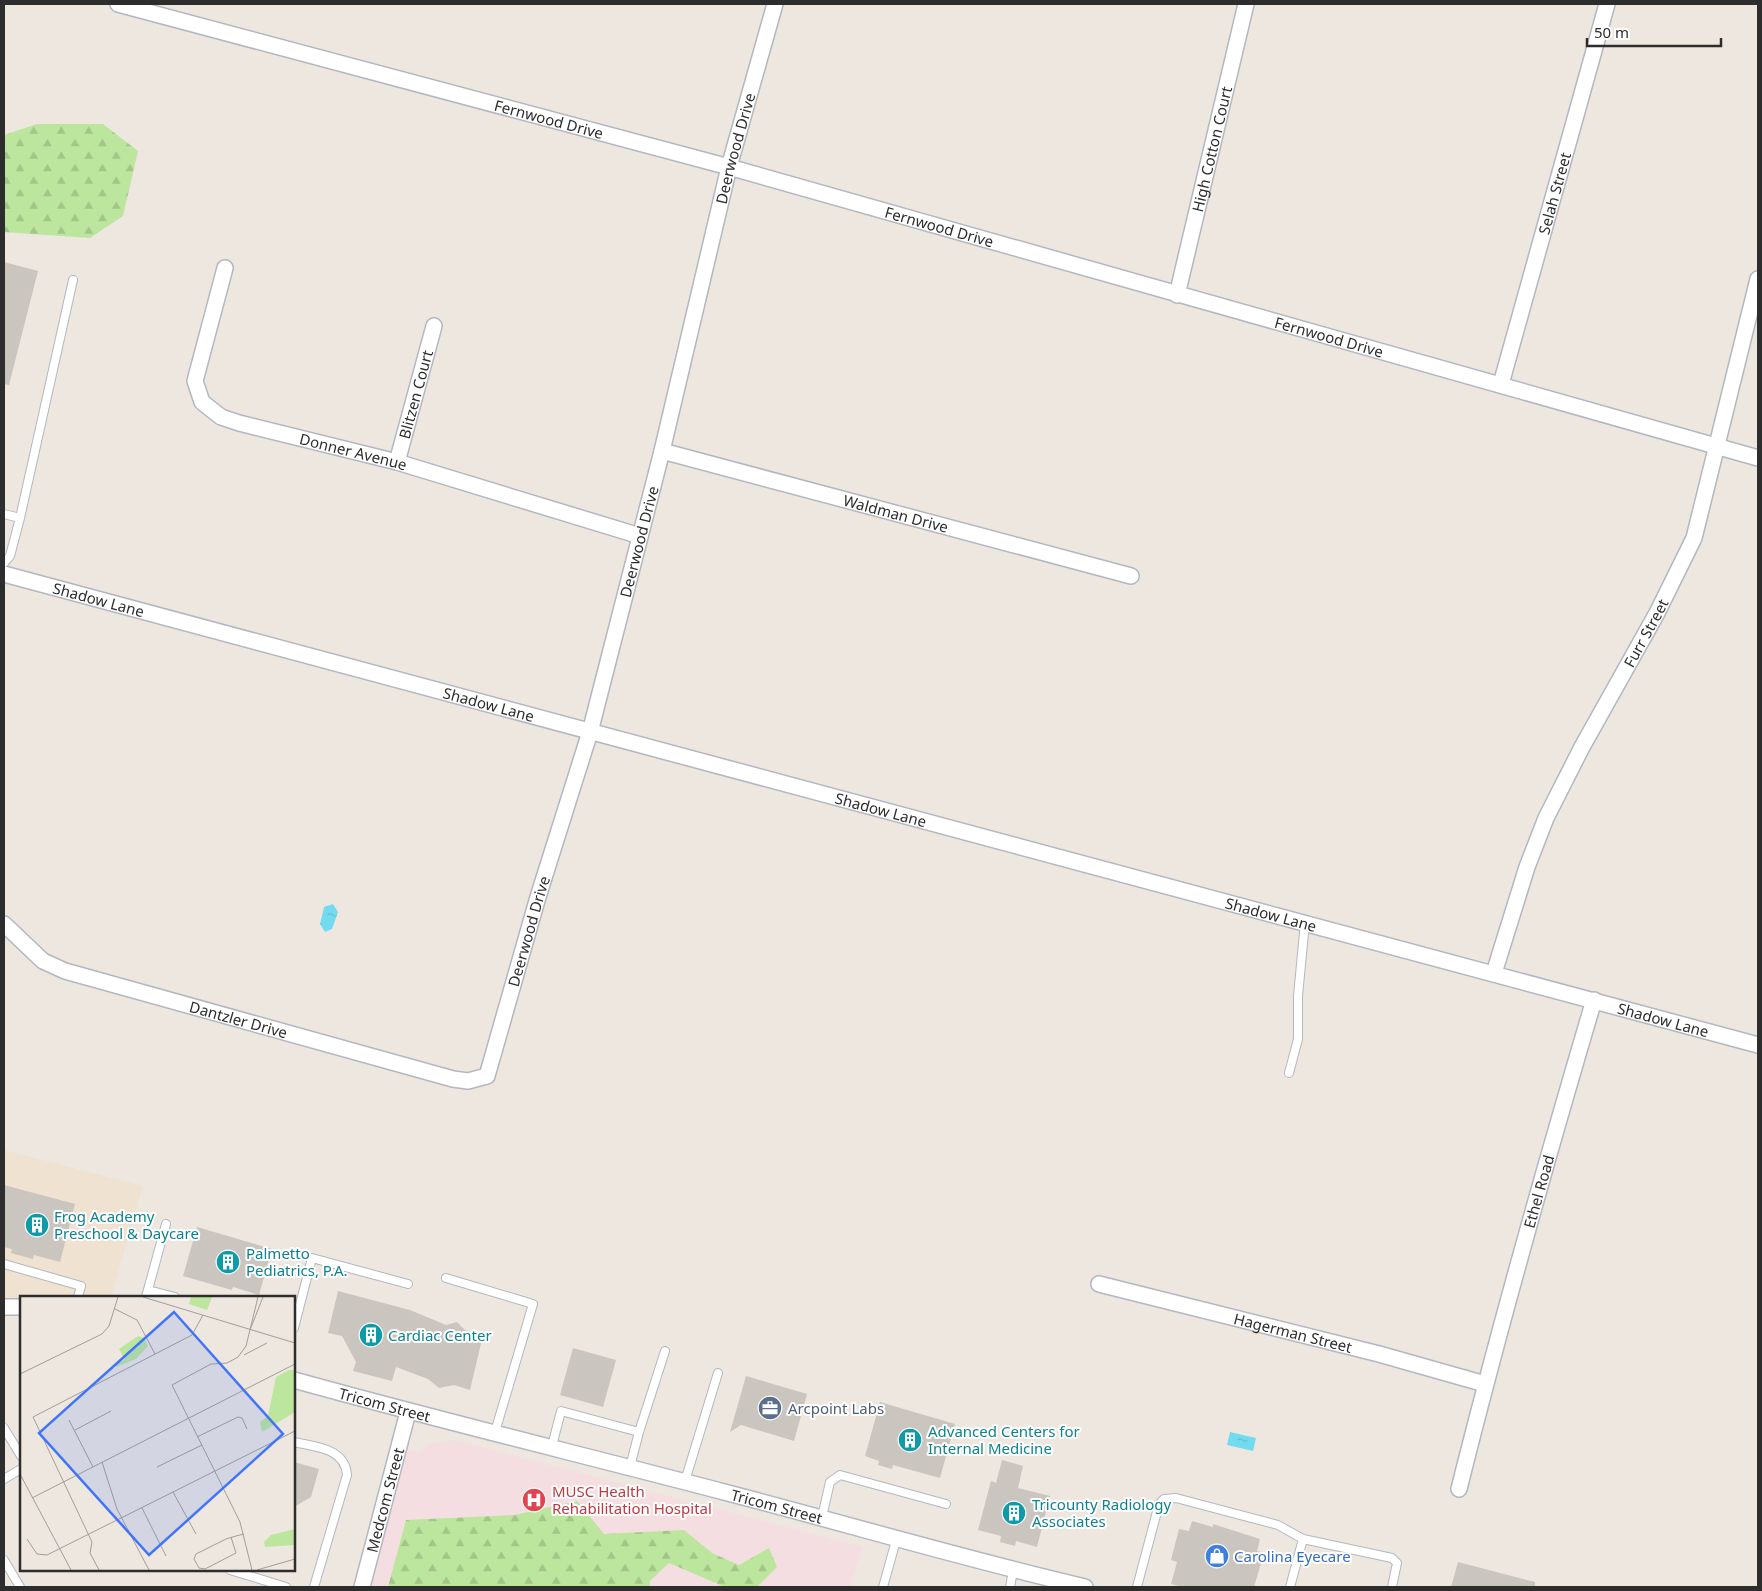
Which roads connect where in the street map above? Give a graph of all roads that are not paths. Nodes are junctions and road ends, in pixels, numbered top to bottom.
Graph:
1 (118, 4) edge
2 (775, 4) edge
3 (1246, 4) edge
4 (1607, 4) edge
5 (729, 167) junction
6 (226, 268) dead end
7 (1758, 279) edge
8 (73, 280) dead end
9 (1177, 295) junction
10 (434, 326) dead end
11 (1501, 384) junction
12 (1715, 446) junction
13 (662, 451) junction
14 (1758, 458) edge
15 (397, 462) junction
16 (4, 514) edge
17 (20, 518) junction
18 (640, 536) junction
19 (4, 563) edge
20 (4, 574) edge
21 (1131, 576) dead end
22 (590, 732) junction
23 (1305, 922) junction
24 (4, 924) edge
25 (1494, 973) junction
26 (1594, 1000) junction
27 (1758, 1045) edge
28 (1288, 1073) dead end
29 (487, 1076) joint
30 (166, 1224) dead end
31 (4, 1264) edge
32 (446, 1278) dead end
33 (408, 1284) dead end
34 (1099, 1284) dead end
35 (147, 1294) edge
36 (78, 1296) edge
37 (166, 1296) edge
38 (4, 1306) edge
39 (20, 1307) edge
40 (295, 1324) edge
41 (665, 1351) dead end
42 (718, 1373) dead end
43 (295, 1380) edge
44 (1486, 1384) junction
45 (408, 1412) junction
46 (4, 1428) edge
47 (495, 1432) junction
48 (639, 1432) junction
49 (295, 1442) edge
50 (552, 1446) junction
51 (20, 1454) edge
52 (630, 1467) junction
53 (20, 1470) edge
54 (4, 1479) edge
55 (685, 1481) junction
56 (1459, 1489) dead end
57 (946, 1504) dead end
58 (822, 1517) junction
59 (897, 1537) junction
60 (1303, 1539) junction
61 (4, 1560) edge
62 (1013, 1570) junction
63 (233, 1571) edge
64 (20, 1587) edge
65 (286, 1587) edge
66 (314, 1587) edge
67 (362, 1587) edge
68 (883, 1587) edge
69 (1010, 1587) edge
70 (1085, 1587) edge
71 (1137, 1587) edge
72 (1290, 1587) edge
73 (1392, 1587) edge

1 - 5 street, Fernwood Drive
2 - 5 street, Deerwood Drive
3 - 9 street, High Cotton Court
4 - 11 street, Selah Street
5 - 9 street, Fernwood Drive
5 - 13 street, Deerwood Drive
6 - 15 street, Donner Avenue
7 - 12 street, Furr Street
8 - 17 lane
9 - 11 street, Fernwood Drive
10 - 15 street, Blitzen Court
11 - 12 street, Fernwood Drive
12 - 14 street, Fernwood Drive
12 - 25 street, Furr Street
13 - 18 street, Deerwood Drive
13 - 21 street, Waldman Drive
15 - 18 street, Donner Avenue
16 - 17 lane
17 - 19 lane
18 - 22 street, Deerwood Drive
20 - 22 street, Shadow Lane
22 - 23 street, Shadow Lane
22 - 29 street, Deerwood Drive
23 - 25 street, Shadow Lane
23 - 28 lane
24 - 29 street, Dantzler Drive
25 - 26 street, Shadow Lane
26 - 27 street, Shadow Lane
26 - 44 street, Ethel Road
30 - 35 lane
31 - 36 lane
32 - 47 lane
33 - 40 lane
34 - 44 street, Hagerman Street
35 - 37 lane
38 - 39 street
41 - 48 lane
42 - 55 lane
43 - 45 street, Tricom Street
44 - 56 street, Ethel Road
45 - 47 street, Tricom Street
45 - 67 street, Medcom Street
46 - 51 lane
47 - 50 street, Tricom Street
48 - 50 lane
48 - 52 lane
49 - 66 lane
50 - 52 street, Tricom Street
52 - 55 street, Tricom Street
53 - 54 lane
55 - 58 street, Tricom Street
57 - 58 lane
58 - 59 street, Tricom Street
59 - 62 street, Tricom Street
59 - 68 lane
60 - 71 lane
60 - 72 lane
60 - 73 lane
61 - 64 lane
62 - 69 lane
62 - 70 street, Tricom Street
63 - 65 lane

